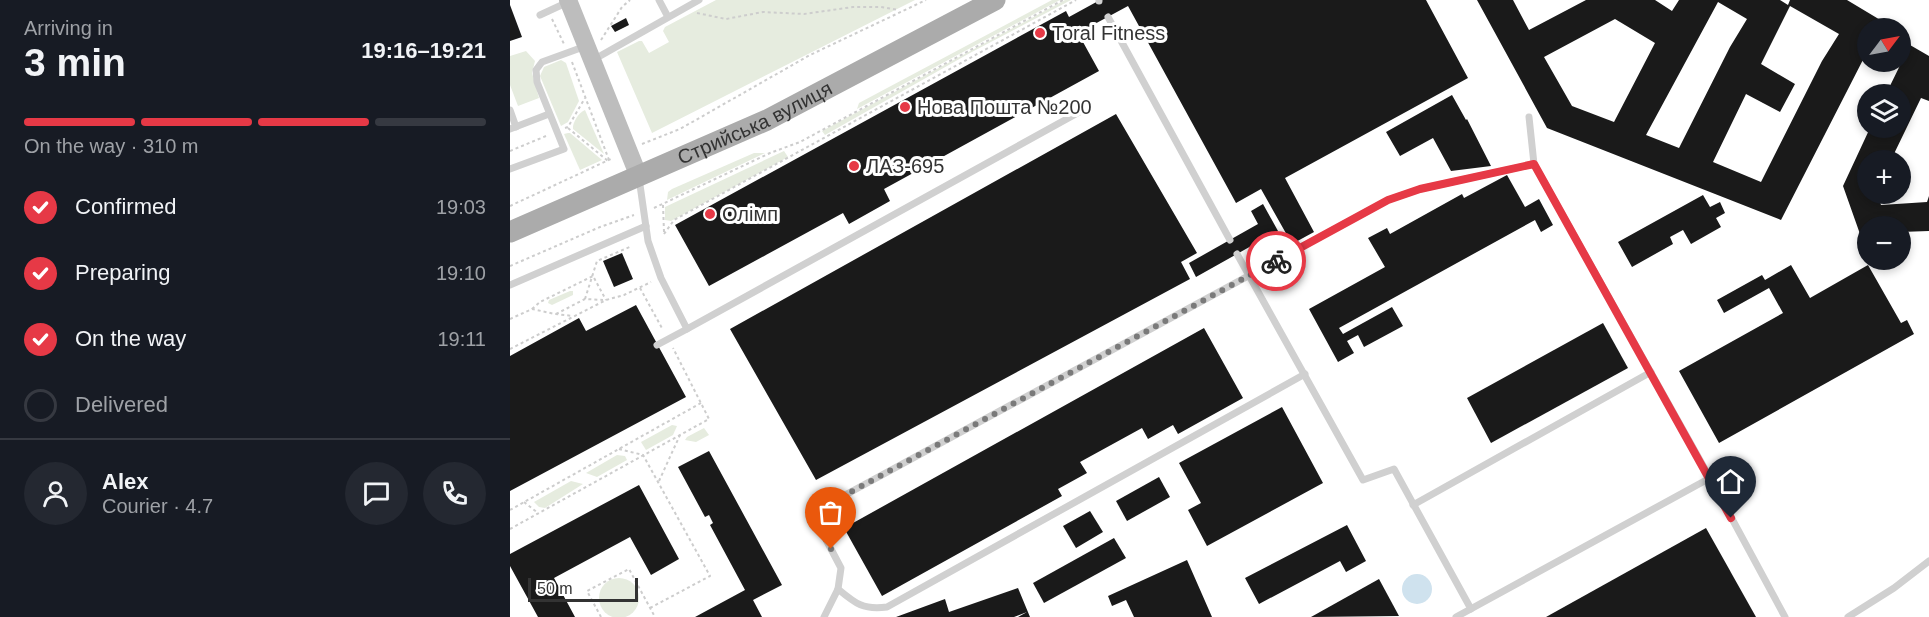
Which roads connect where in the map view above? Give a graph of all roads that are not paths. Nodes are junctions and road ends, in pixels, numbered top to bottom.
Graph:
1 (659, 0) edge
2 (699, 0) edge
3 (995, 0) edge
4 (568, 1) edge
5 (540, 15) dead end
6 (668, 17) junction
7 (1108, 17) dead end
8 (593, 49) junction
9 (510, 110) edge
10 (1083, 110) dead end
11 (549, 114) junction
12 (1529, 117) dead end
13 (513, 128) edge
14 (1534, 164) junction
15 (510, 170) edge
16 (639, 177) junction
17 (646, 226) junction
18 (510, 232) edge
19 (1230, 240) dead end
20 (1237, 254) dead end
21 (1249, 276) junction
22 (510, 285) edge
23 (687, 328) junction
24 (657, 345) dead end
25 (1651, 372) junction
26 (1305, 374) junction
27 (1710, 478) junction
28 (1413, 505) junction
29 (1929, 561) edge
30 (838, 589) junction
31 (1471, 609) junction
32 (824, 617) edge
33 (1456, 617) edge
34 (1785, 617) edge
35 (1848, 617) edge

1 - 6 lane
2 - 6 lane
3 - 16 main road, Стрийська вулиця
4 - 5 lane
4 - 8 street
6 - 8 lane
7 - 19 lane
8 - 11 lane
8 - 16 street
9 - 13 lane
10 - 23 lane
11 - 13 lane
11 - 15 lane
12 - 14 lane
14 - 21 lane
14 - 25 lane
16 - 17 lane
16 - 18 main road, Стрийська вулиця
17 - 22 lane
17 - 23 lane
20 - 21 lane
21 - 26 lane
21 - 30 lane
23 - 24 lane
25 - 27 lane
25 - 28 lane
26 - 28 lane
26 - 30 lane
27 - 31 lane
27 - 34 lane
28 - 31 lane
29 - 35 lane
30 - 32 lane
31 - 33 lane

